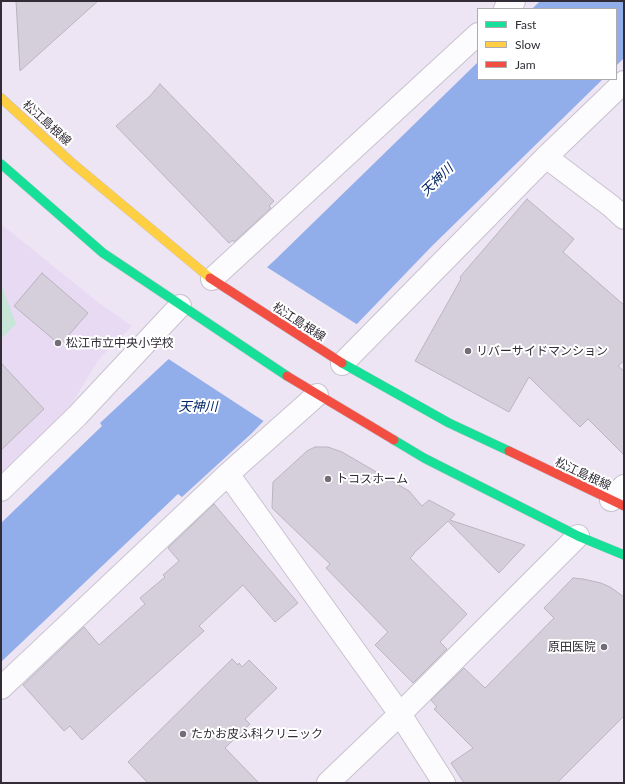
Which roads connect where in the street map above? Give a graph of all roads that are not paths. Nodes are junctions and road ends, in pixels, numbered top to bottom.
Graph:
1 (477, 35) edge
2 (624, 82) edge
3 (1, 98) edge
4 (546, 157) junction
5 (1, 164) edge
6 (624, 218) edge
7 (216, 281) junction
8 (185, 309) junction
9 (338, 361) junction
10 (311, 392) junction
11 (228, 474) junction
12 (1, 490) edge
13 (620, 497) edge
14 (578, 536) junction
15 (624, 555) edge
16 (1, 688) edge
17 (400, 714) junction
18 (328, 783) edge
19 (444, 783) edge

1 - 7 street
2 - 4 street
3 - 7 main road, 松江島根線
4 - 6 street
4 - 9 street
5 - 8 main road
7 - 9 main road, 松江島根線
8 - 10 main road
8 - 12 street
9 - 13 main road, 松江島根線
10 - 11 street
10 - 14 main road
11 - 16 street
11 - 17 street
14 - 15 main road
14 - 17 street
17 - 18 street
17 - 19 street

